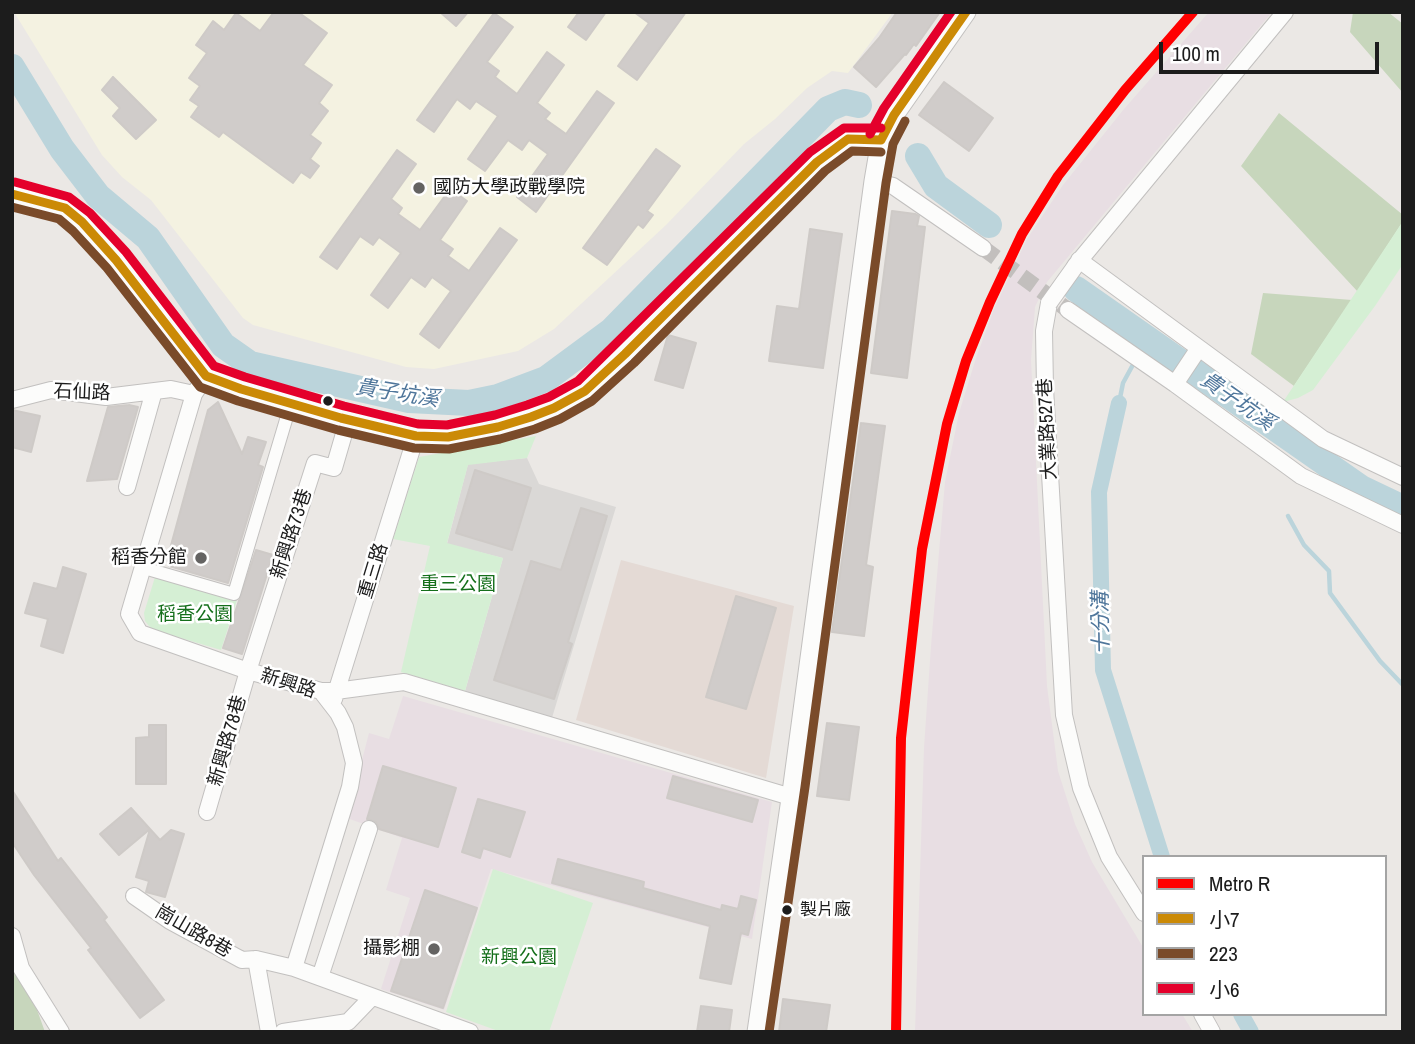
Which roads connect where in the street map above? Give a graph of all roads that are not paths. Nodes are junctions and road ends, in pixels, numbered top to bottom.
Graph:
1 (966, 12) edge
2 (1285, 12) edge
3 (881, 140) junction
4 (874, 181) junction
5 (12, 194) edge
6 (983, 248) tunnel mouth
7 (1077, 264) junction
8 (1068, 310) tunnel mouth
9 (1199, 348) junction
10 (206, 376) junction
11 (1175, 384) junction
12 (154, 391) junction
13 (194, 394) junction
14 (12, 400) edge
15 (290, 403) junction
16 (348, 420) junction
17 (416, 436) junction
18 (1403, 477) edge
19 (127, 487) dead end
20 (1403, 525) edge
21 (144, 568) junction
22 (248, 671) junction
23 (330, 696) junction
24 (791, 797) junction
25 (207, 812) dead end
26 (369, 828) dead end
27 (134, 895) dead end
28 (1142, 910) edge
29 (14, 940) edge
30 (256, 959) junction
31 (294, 968) junction
32 (320, 977) junction
33 (372, 997) junction
34 (1203, 1016) edge
35 (61, 1032) edge
36 (269, 1032) edge
37 (283, 1032) edge
38 (470, 1032) edge
39 (757, 1032) edge
40 (1212, 1032) edge

1 - 3 street
2 - 7 street, 大業路527巷
3 - 4 street
3 - 17 street
4 - 6 street
4 - 24 street
5 - 10 street
7 - 9 street
7 - 28 street, 大業路527巷, bridge
8 - 11 street
9 - 11 street
9 - 18 street
10 - 13 street, 新興路
10 - 15 street
11 - 20 street
12 - 13 street, 石仙路
12 - 14 street, 石仙路
12 - 19 street
13 - 21 street, 新興路
15 - 16 street
15 - 21 street
16 - 17 street
16 - 22 street, 新興路73巷
17 - 23 street, 重三路
21 - 22 street, 新興路
22 - 23 street, 新興路
22 - 25 street, 新興路78巷
23 - 24 street
23 - 31 street, 新興路
24 - 39 street
26 - 32 street
27 - 30 street, 崗山路8巷
29 - 35 street
30 - 31 street, 崗山路8巷
30 - 36 street
31 - 32 street
32 - 33 street
33 - 37 street
33 - 38 street
34 - 40 street

